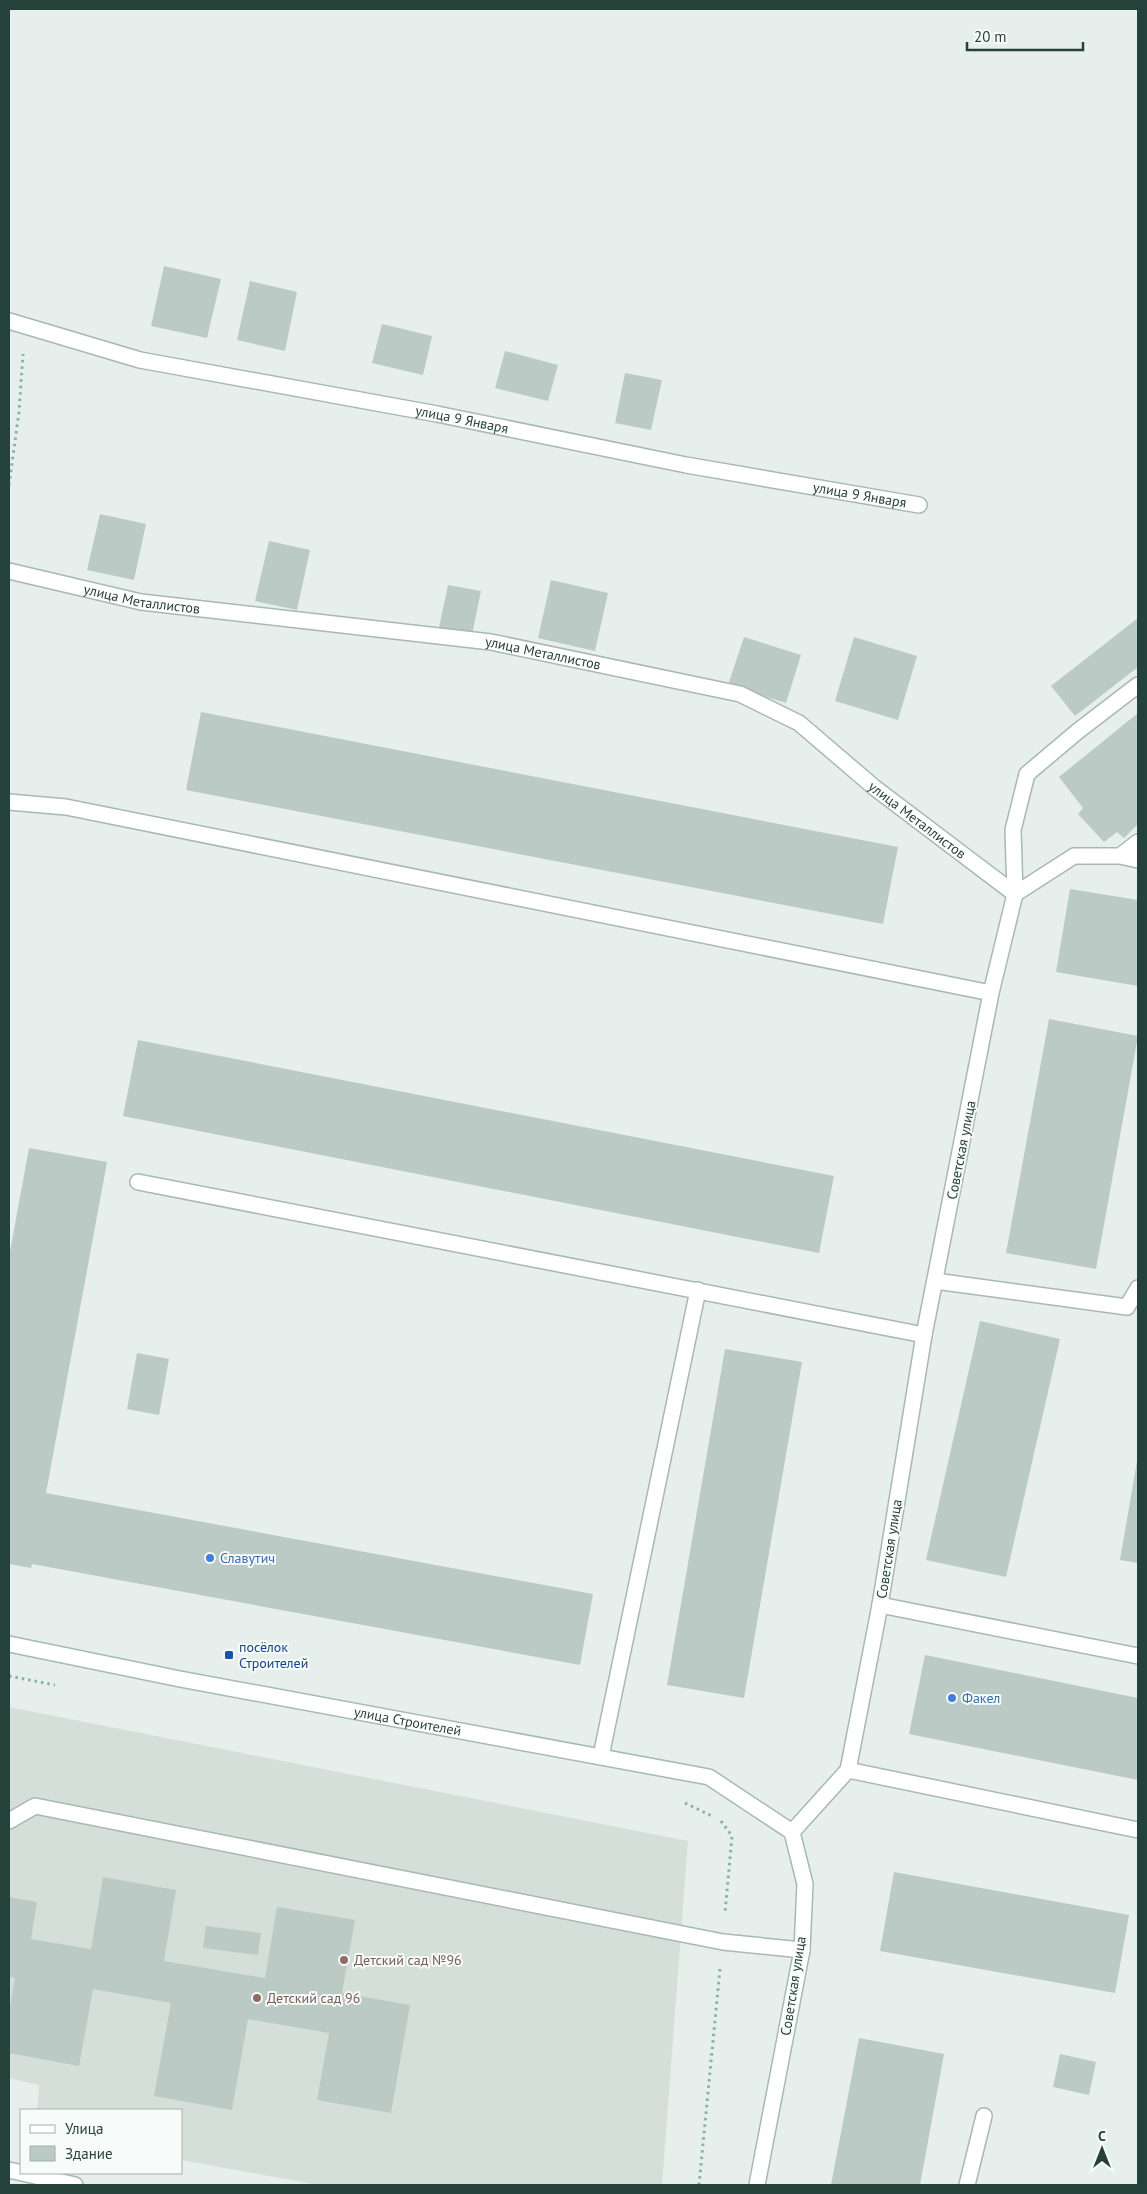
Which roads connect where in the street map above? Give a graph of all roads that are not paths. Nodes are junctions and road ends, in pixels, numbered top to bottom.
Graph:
1 (9, 320) edge
2 (919, 505) dead end
3 (9, 571) edge
4 (1138, 685) edge
5 (9, 802) edge
6 (1138, 842) edge
7 (1120, 856) junction
8 (1138, 860) edge
9 (1015, 894) junction
10 (991, 992) junction
11 (138, 1182) dead end
12 (936, 1281) junction
13 (1138, 1288) edge
14 (698, 1290) junction
15 (924, 1335) junction
16 (880, 1605) junction
17 (9, 1644) edge
18 (1138, 1656) edge
19 (601, 1756) junction
20 (848, 1770) junction
21 (9, 1821) edge
22 (1138, 1830) edge
23 (792, 1832) junction
24 (802, 1950) junction
25 (984, 2116) dead end
26 (27, 2174) edge
27 (75, 2185) edge
28 (757, 2185) edge
29 (967, 2185) edge

1 - 2 street, улица 9 Января
3 - 9 street, улица Металлистов
4 - 9 street, Советская улица
5 - 10 street
6 - 7 street
7 - 8 street
7 - 9 street
9 - 10 street, Советская улица
10 - 12 street, Советская улица
11 - 14 street
12 - 13 street
12 - 15 street, Советская улица
14 - 15 street
14 - 19 street
15 - 16 street, Советская улица
16 - 18 street
16 - 20 street, Советская улица
17 - 19 street, улица Строителей
19 - 23 street, улица Строителей
20 - 22 street
20 - 23 street
21 - 24 street
23 - 24 street, Советская улица
24 - 28 street, Советская улица
25 - 29 street
26 - 27 street

